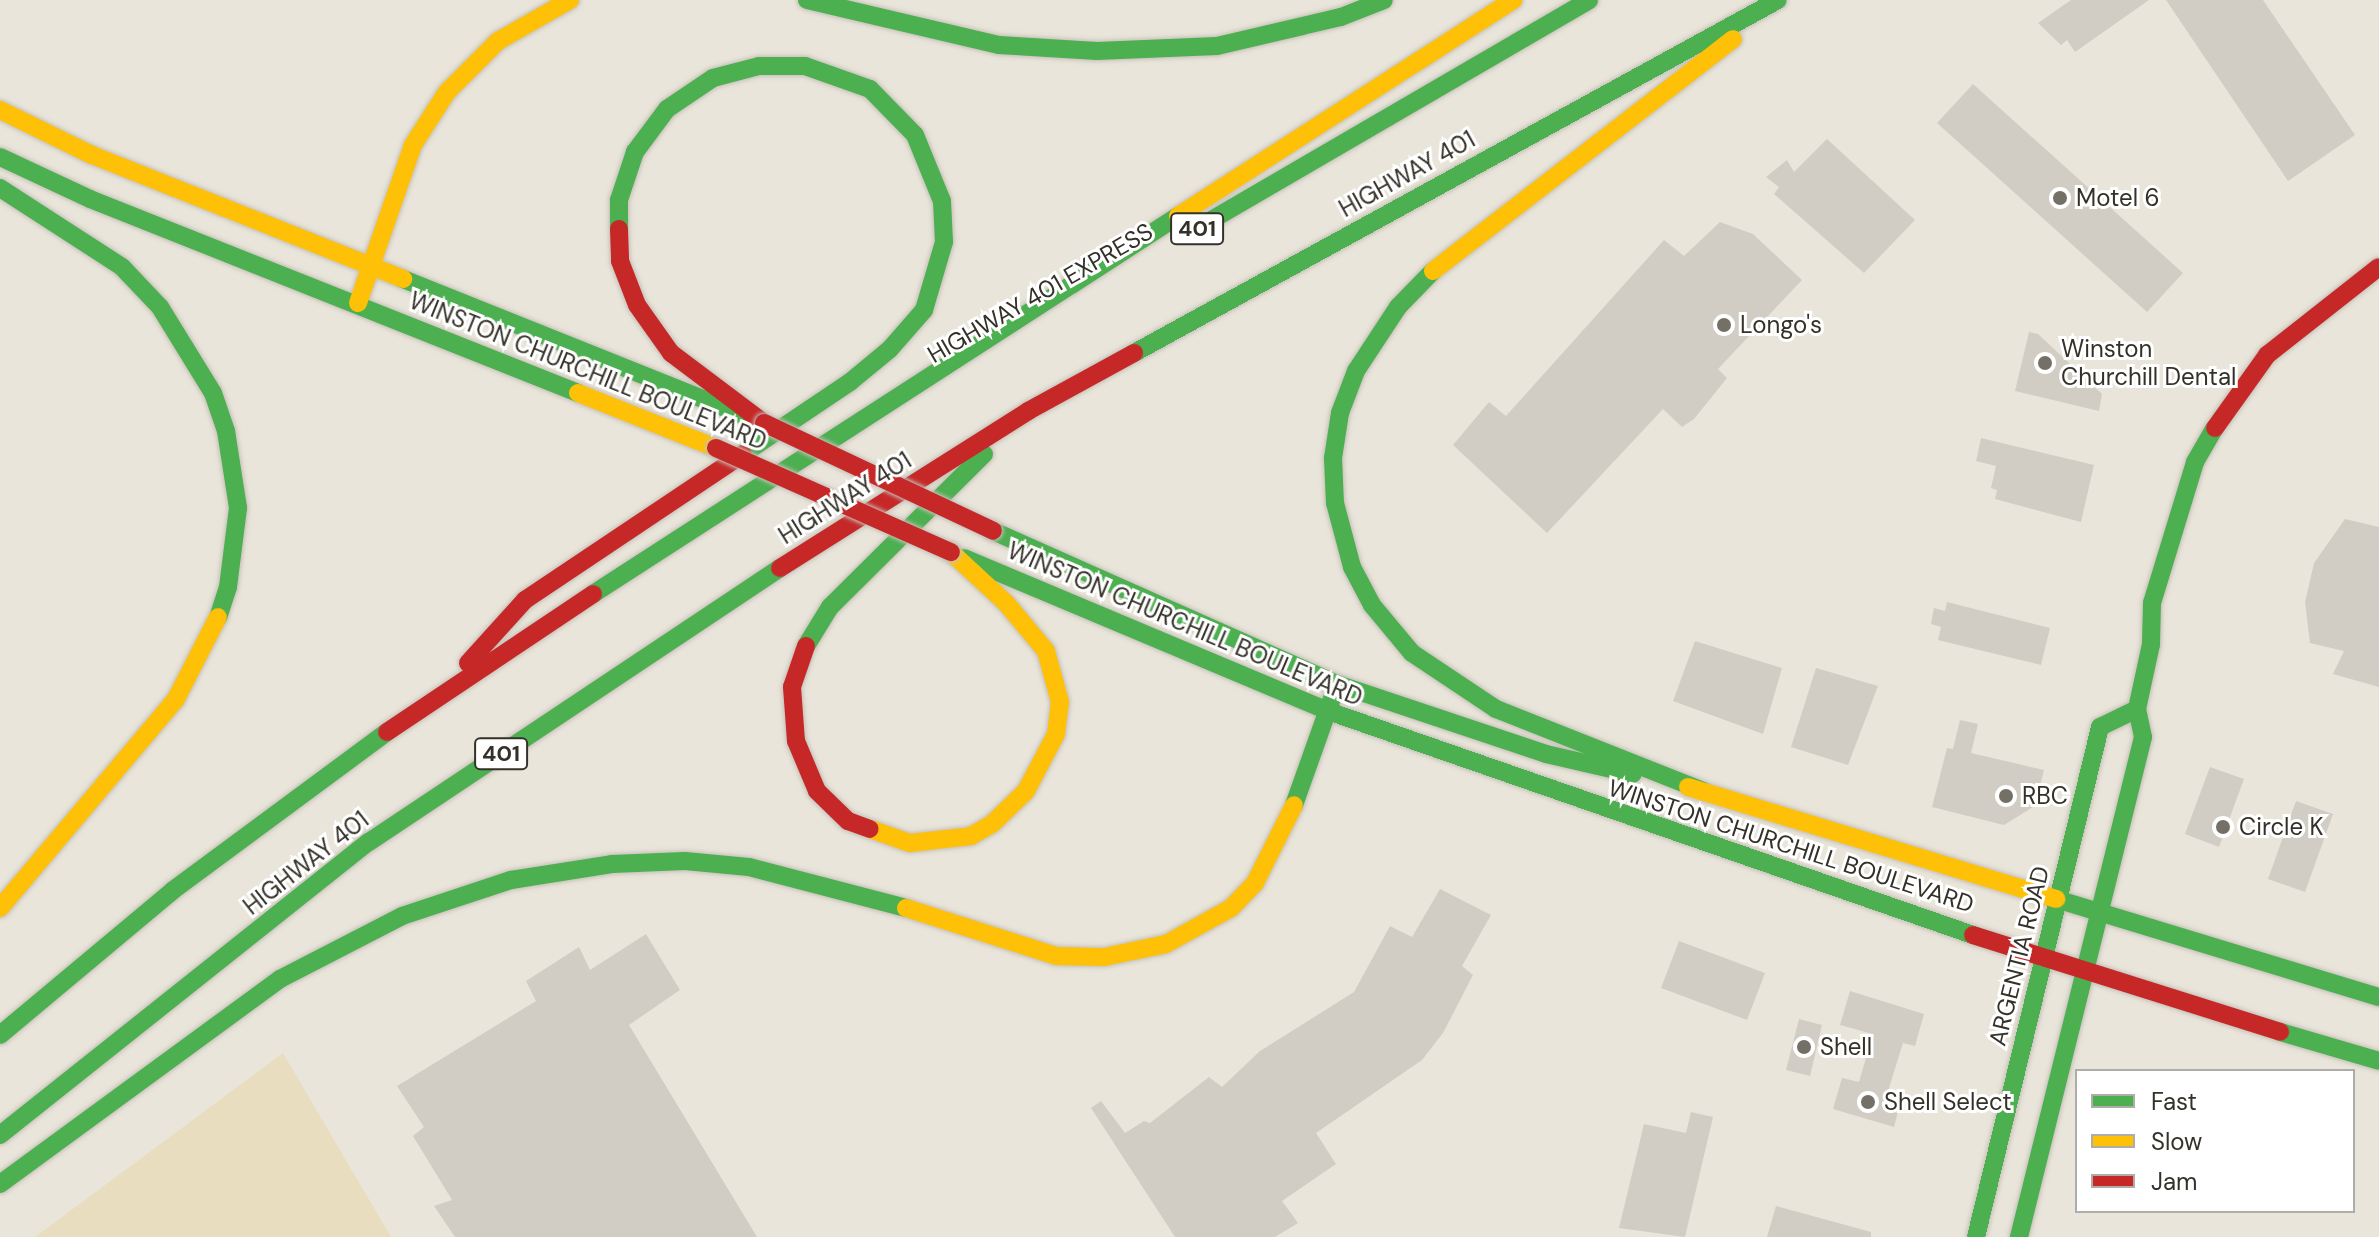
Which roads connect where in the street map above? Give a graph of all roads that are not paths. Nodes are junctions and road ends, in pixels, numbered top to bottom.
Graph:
1 (570, 0) edge
2 (807, 0) edge
3 (1384, 0) edge
4 (1513, 0) edge
5 (1589, 0) edge
6 (1781, 0) edge
7 (0, 110) edge
8 (0, 157) edge
9 (0, 188) edge
10 (375, 264) junction
11 (2379, 267) edge
12 (358, 303) junction
13 (1028, 411) junction
14 (764, 423) junction
15 (806, 458) junction
16 (951, 552) junction
17 (1337, 684) junction
18 (441, 692) junction
19 (2137, 709) junction
20 (1328, 711) junction
21 (1703, 791) junction
22 (2058, 898) junction
23 (0, 908) edge
24 (2099, 911) junction
25 (2044, 956) junction
26 (2085, 971) junction
27 (2379, 997) edge
28 (0, 1035) edge
29 (2379, 1061) edge
30 (0, 1135) edge
31 (0, 1184) edge
32 (1976, 1237) edge
33 (2019, 1237) edge

1 - 10 main road
2 - 3 main road
4 - 15 main road, 401
5 - 15 main road, HIGHWAY 401 EXPRESS / 401
6 - 13 main road, HIGHWAY 401 / 401
6 - 21 main road
7 - 10 main road, WINSTON CHURCHILL BOULEVARD
8 - 12 main road, WINSTON CHURCHILL BOULEVARD
9 - 23 main road
10 - 12 main road
10 - 14 main road, WINSTON CHURCHILL BOULEVARD
11 - 19 main road
12 - 16 main road, WINSTON CHURCHILL BOULEVARD, bridge
13 - 16 main road
13 - 30 main road, HIGHWAY 401 / 401
14 - 17 main road, WINSTON CHURCHILL BOULEVARD, bridge
14 - 18 main road
15 - 18 main road, 401
16 - 20 main road, WINSTON CHURCHILL BOULEVARD
17 - 20 main road
17 - 21 main road, WINSTON CHURCHILL BOULEVARD
18 - 28 main road, 401
19 - 22 main road, ARGENTIA ROAD
19 - 24 main road
20 - 25 main road, WINSTON CHURCHILL BOULEVARD
20 - 31 main road
21 - 22 main road, WINSTON CHURCHILL BOULEVARD
22 - 24 main road, WINSTON CHURCHILL BOULEVARD
22 - 25 main road, ARGENTIA ROAD
24 - 26 main road
24 - 27 main road, WINSTON CHURCHILL BOULEVARD
25 - 26 main road, WINSTON CHURCHILL BOULEVARD
25 - 32 main road, ARGENTIA ROAD
26 - 29 main road, WINSTON CHURCHILL BOULEVARD
26 - 33 main road

